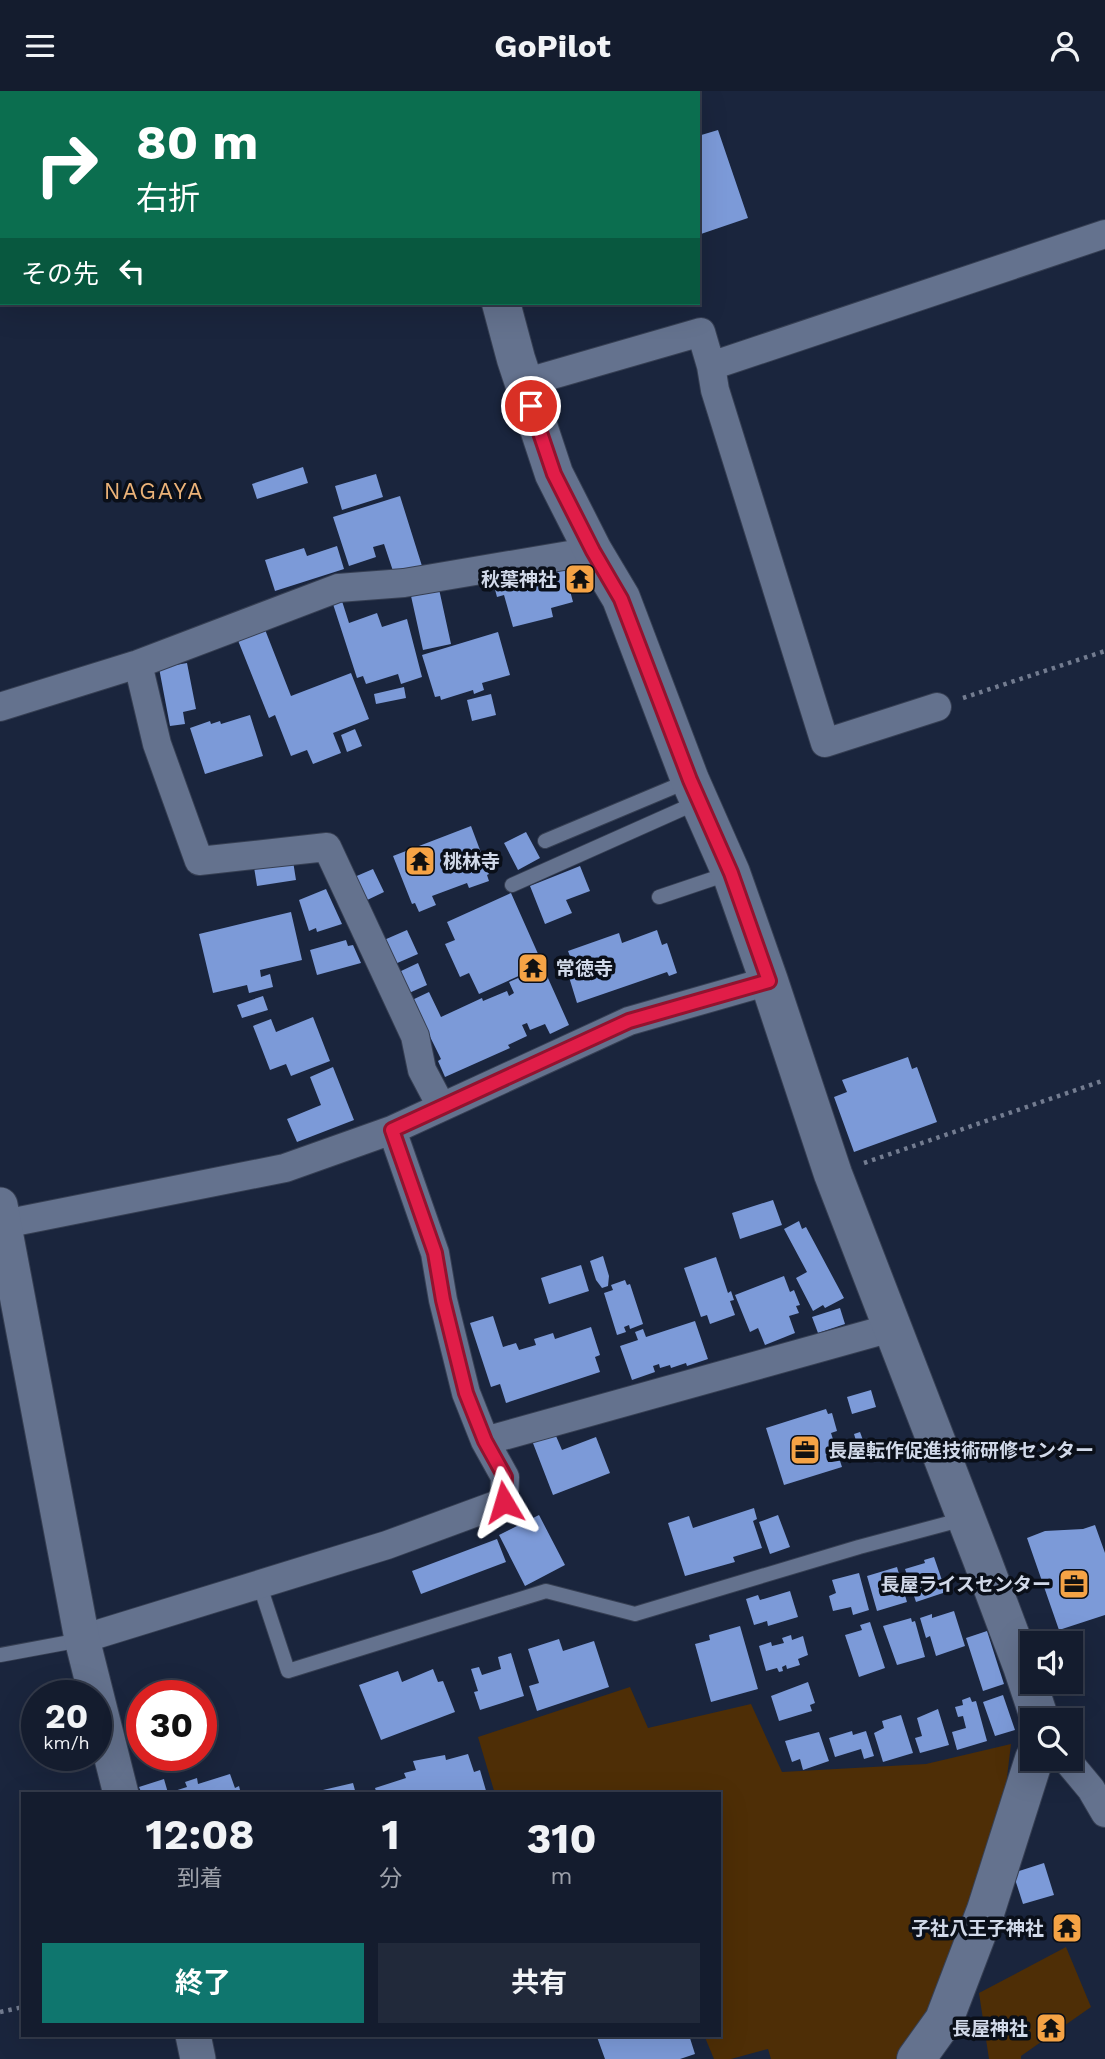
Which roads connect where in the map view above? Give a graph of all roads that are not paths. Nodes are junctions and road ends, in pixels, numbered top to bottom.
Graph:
1 (1105, 234) edge
2 (502, 305) edge
3 (712, 366) junction
4 (524, 383) junction
5 (593, 551) junction
6 (138, 664) junction
7 (0, 707) edge
8 (937, 707) road end
9 (694, 791) junction
10 (545, 841) dead end
11 (731, 873) junction
12 (512, 885) dead end
13 (659, 897) dead end
14 (769, 981) junction
15 (441, 1106) junction
16 (392, 1130) junction
17 (1, 1218) edge
18 (891, 1328) junction
19 (485, 1441) junction
20 (966, 1518) junction
21 (260, 1585) junction
22 (82, 1639) junction
23 (0, 1655) edge
24 (1036, 1708) edge
25 (1083, 1767) edge
26 (1030, 1771) edge
27 (120, 1792) edge
28 (1105, 1813) edge
29 (193, 2037) edge
30 (198, 2059) edge
31 (916, 2059) edge

1 - 3 street
2 - 4 main road
3 - 4 street
3 - 8 street
4 - 5 main road
5 - 6 street
5 - 9 main road
6 - 7 street
6 - 15 street
9 - 10 lane
9 - 11 main road
9 - 12 lane
11 - 13 lane
11 - 14 main road
14 - 15 street
14 - 18 main road
15 - 16 street
16 - 17 street
16 - 19 street
17 - 22 street
18 - 19 street
18 - 20 main road
19 - 21 street
20 - 21 lane
20 - 24 main road
21 - 22 street
22 - 23 lane
22 - 27 street
25 - 28 street
26 - 31 main road
29 - 30 street

